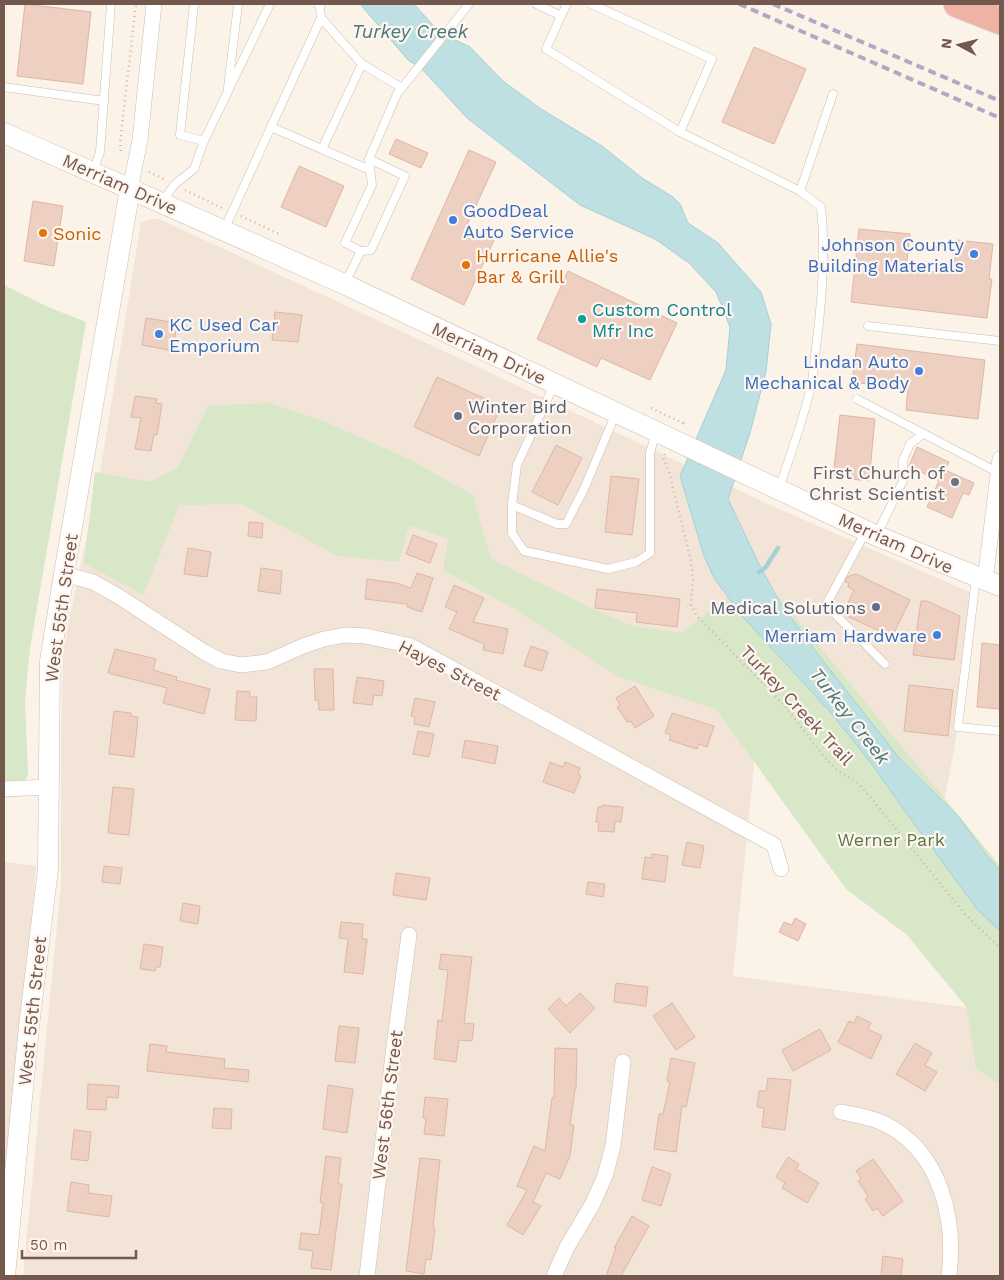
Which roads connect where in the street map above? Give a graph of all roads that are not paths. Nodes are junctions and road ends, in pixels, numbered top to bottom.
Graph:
1 (111, 4) edge
2 (154, 4) edge
3 (194, 4) edge
4 (238, 4) edge
5 (270, 4) edge
6 (318, 4) edge
7 (469, 4) edge
8 (536, 4) edge
9 (567, 4) edge
10 (591, 4) edge
11 (958, 4) edge
12 (561, 16) junction
13 (322, 18) junction
14 (1000, 21) edge
15 (362, 64) junction
16 (4, 87) edge
17 (402, 88) junction
18 (834, 94) dead end
19 (227, 95) junction
20 (104, 101) junction
21 (271, 126) junction
22 (680, 132) junction
23 (4, 133) edge
24 (204, 141) junction
25 (322, 149) junction
26 (369, 159) junction
27 (370, 170) junction
28 (93, 172) junction
29 (130, 189) junction
30 (800, 191) junction
31 (161, 203) junction
32 (224, 230) junction
33 (361, 251) junction
34 (344, 284) junction
35 (868, 326) dead end
36 (1000, 341) edge
37 (554, 384) junction
38 (857, 399) dead end
39 (616, 413) junction
40 (923, 434) junction
41 (671, 439) junction
42 (999, 466) edge
43 (778, 490) junction
44 (512, 505) junction
45 (872, 534) junction
46 (64, 574) junction
47 (987, 581) edge
48 (885, 664) dead end
49 (1000, 731) edge
50 (49, 787) junction
51 (4, 789) edge
52 (781, 869) dead end
53 (409, 935) dead end
54 (623, 1062) dead end
55 (841, 1112) dead end
56 (5, 1276) edge
57 (367, 1276) edge
58 (554, 1276) edge
59 (949, 1276) edge

1 - 20 lane
2 - 29 street, West 55th Street
3 - 24 lane
4 - 19 lane
5 - 19 lane
6 - 13 lane
7 - 17 lane
8 - 12 lane
9 - 12 lane
10 - 22 lane
11 - 14 highway
12 - 22 lane
13 - 15 lane
13 - 21 lane
15 - 17 lane
15 - 25 lane
16 - 20 lane
17 - 26 lane
18 - 30 lane
19 - 24 lane
20 - 28 lane
21 - 25 lane
21 - 32 lane
22 - 30 lane
23 - 28 street, Merriam Drive
24 - 31 lane
25 - 27 lane
26 - 27 lane
26 - 33 lane
27 - 33 lane
28 - 29 street, Merriam Drive
29 - 31 street, Merriam Drive
29 - 46 street, West 55th Street
30 - 43 lane
31 - 32 street, Merriam Drive
32 - 34 street, Merriam Drive
33 - 34 lane
34 - 37 street, Merriam Drive
35 - 36 lane
37 - 39 street, Merriam Drive
37 - 44 lane
38 - 40 lane
39 - 41 street, Merriam Drive
39 - 44 lane
40 - 42 lane
40 - 45 lane
41 - 43 street, Merriam Drive
41 - 44 lane
42 - 47 street
43 - 45 street, Merriam Drive
45 - 47 street, Merriam Drive
45 - 48 lane
46 - 50 street, West 55th Street
46 - 52 street, Hayes Street
47 - 49 lane
50 - 51 street
50 - 56 street, West 55th Street
53 - 57 street, West 56th Street
54 - 58 street
55 - 59 street

